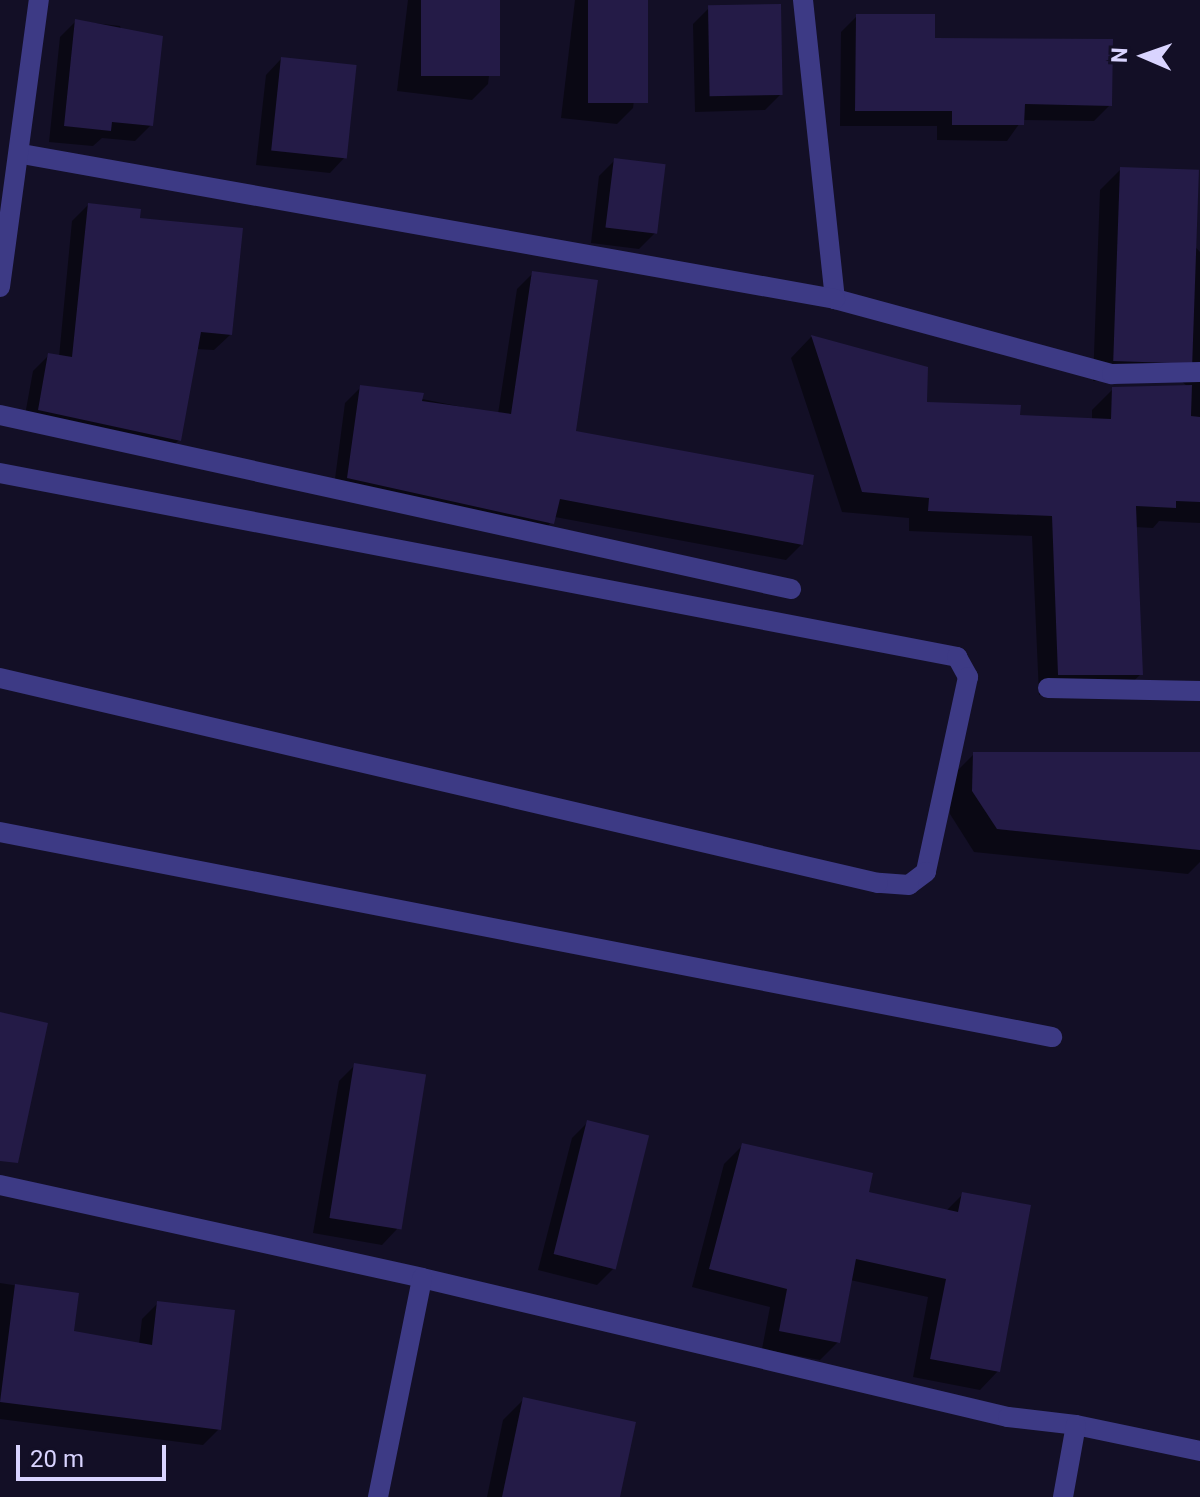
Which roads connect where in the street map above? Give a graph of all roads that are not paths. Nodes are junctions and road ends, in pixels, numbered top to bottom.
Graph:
1 (39, 0) edge
2 (803, 0) edge
3 (22, 154) junction
4 (0, 287) edge
5 (835, 299) junction
6 (1200, 372) edge
7 (0, 415) edge
8 (0, 473) edge
9 (791, 589) dead end
10 (0, 678) edge
11 (1048, 688) dead end
12 (1200, 691) edge
13 (0, 832) edge
14 (1052, 1037) dead end
15 (0, 1185) edge
16 (422, 1278) junction
17 (1076, 1425) junction
18 (1200, 1451) edge
19 (378, 1497) edge
20 (1063, 1497) edge

1 - 3 street
2 - 5 street
3 - 4 street
3 - 5 street
5 - 6 street
7 - 9 street
8 - 10 street
11 - 12 street
13 - 14 street
15 - 16 street
16 - 17 street
16 - 19 street
17 - 18 street
17 - 20 street

